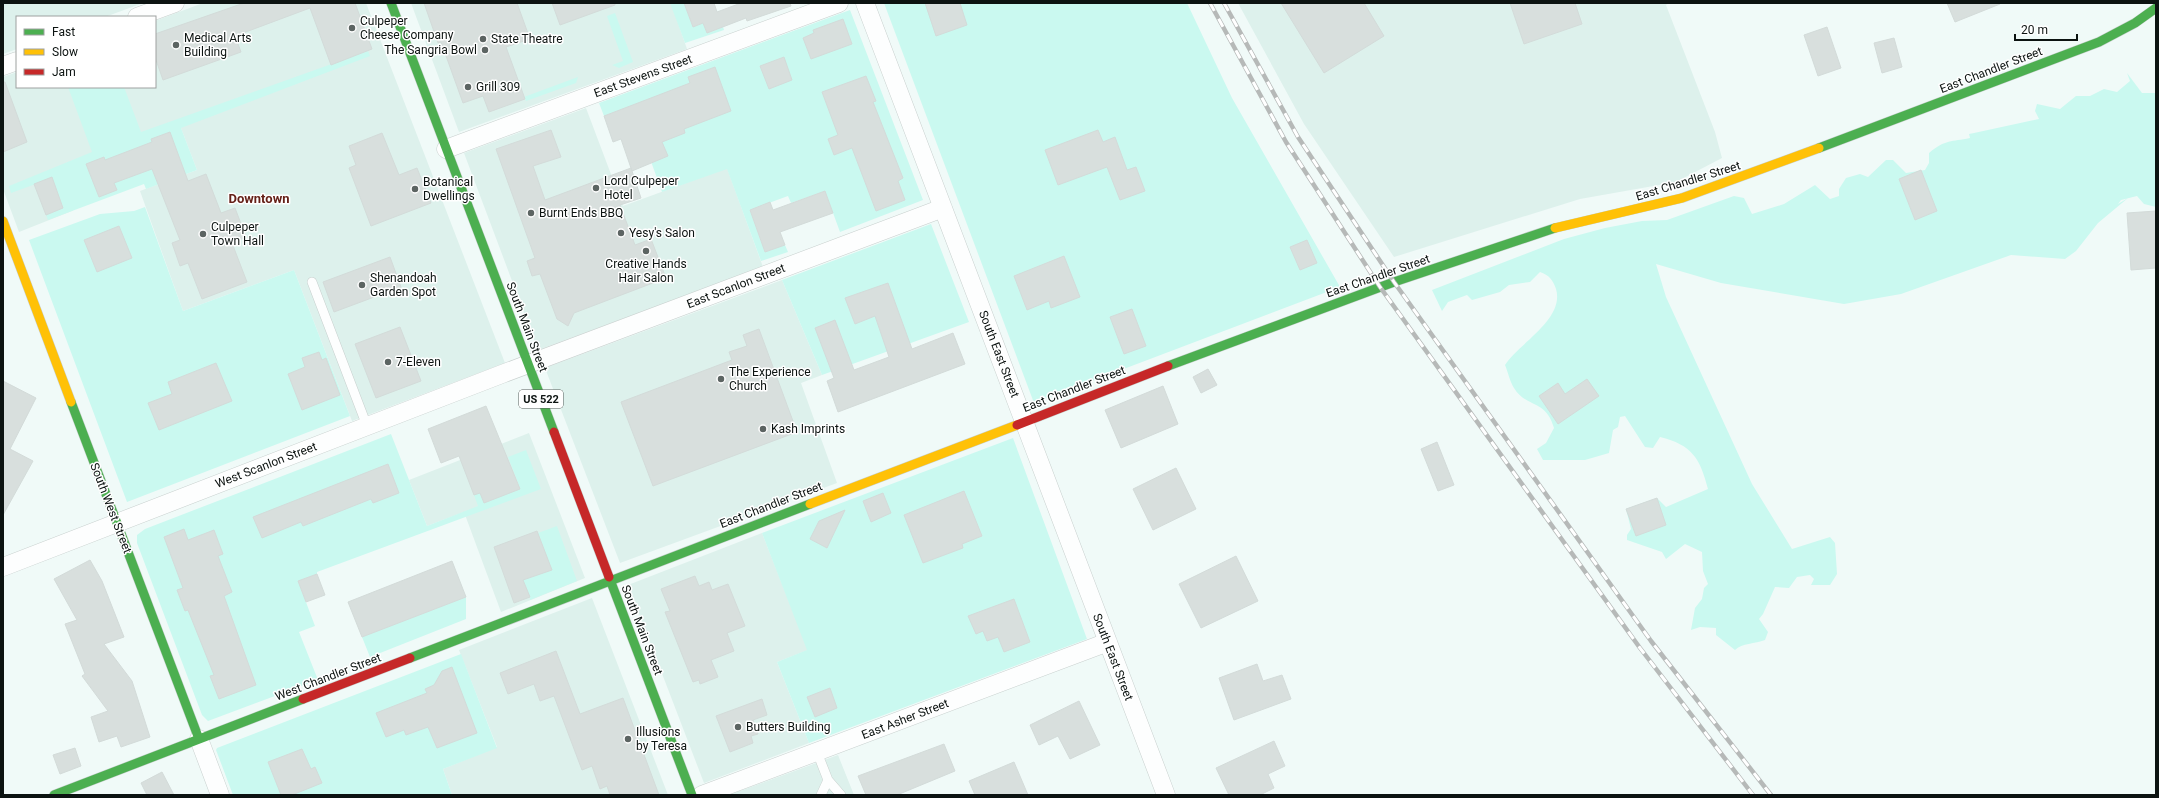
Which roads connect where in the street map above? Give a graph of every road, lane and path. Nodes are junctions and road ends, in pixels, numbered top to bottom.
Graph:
1 (175, 3) edge
2 (391, 3) edge
3 (839, 3) edge
4 (865, 3) edge
5 (2156, 8) edge
6 (140, 16) edge
7 (16, 61) edge
8 (3, 66) edge
9 (446, 149) junction
10 (943, 208) junction
11 (3, 221) edge
12 (312, 282) dead end
13 (528, 364) junction
14 (1024, 421) junction
15 (367, 426) junction
16 (116, 523) junction
17 (3, 567) edge
18 (610, 581) junction
19 (1108, 642) junction
20 (199, 739) junction
21 (817, 752) junction
22 (828, 780) junction
23 (54, 795) edge
24 (220, 795) edge
25 (692, 795) edge
26 (702, 795) edge
27 (821, 795) edge
28 (841, 795) edge
29 (1166, 795) edge

1 - 6 street
2 - 9 street, South Main Street / US 522
3 - 9 street, East Stevens Street
4 - 10 street, South East Street
5 - 14 street, East Chandler Street
7 - 8 street
9 - 13 street, South Main Street / US 522
10 - 13 street, East Scanlon Street
10 - 14 street, South East Street
11 - 16 street, South West Street
12 - 15 lane
13 - 15 street, West Scanlon Street
13 - 18 street, South Main Street / US 522
14 - 18 street, East Chandler Street
14 - 19 street, South East Street
15 - 16 street, West Scanlon Street
16 - 17 street, West Scanlon Street
16 - 20 street, South West Street
18 - 20 street, West Chandler Street
18 - 25 street, South Main Street / US 522
19 - 21 street, East Asher Street
19 - 29 street, South East Street
20 - 23 street, West Chandler Street
20 - 24 street, South West Street
21 - 22 lane
21 - 26 street, East Asher Street
22 - 27 lane
22 - 28 lane

